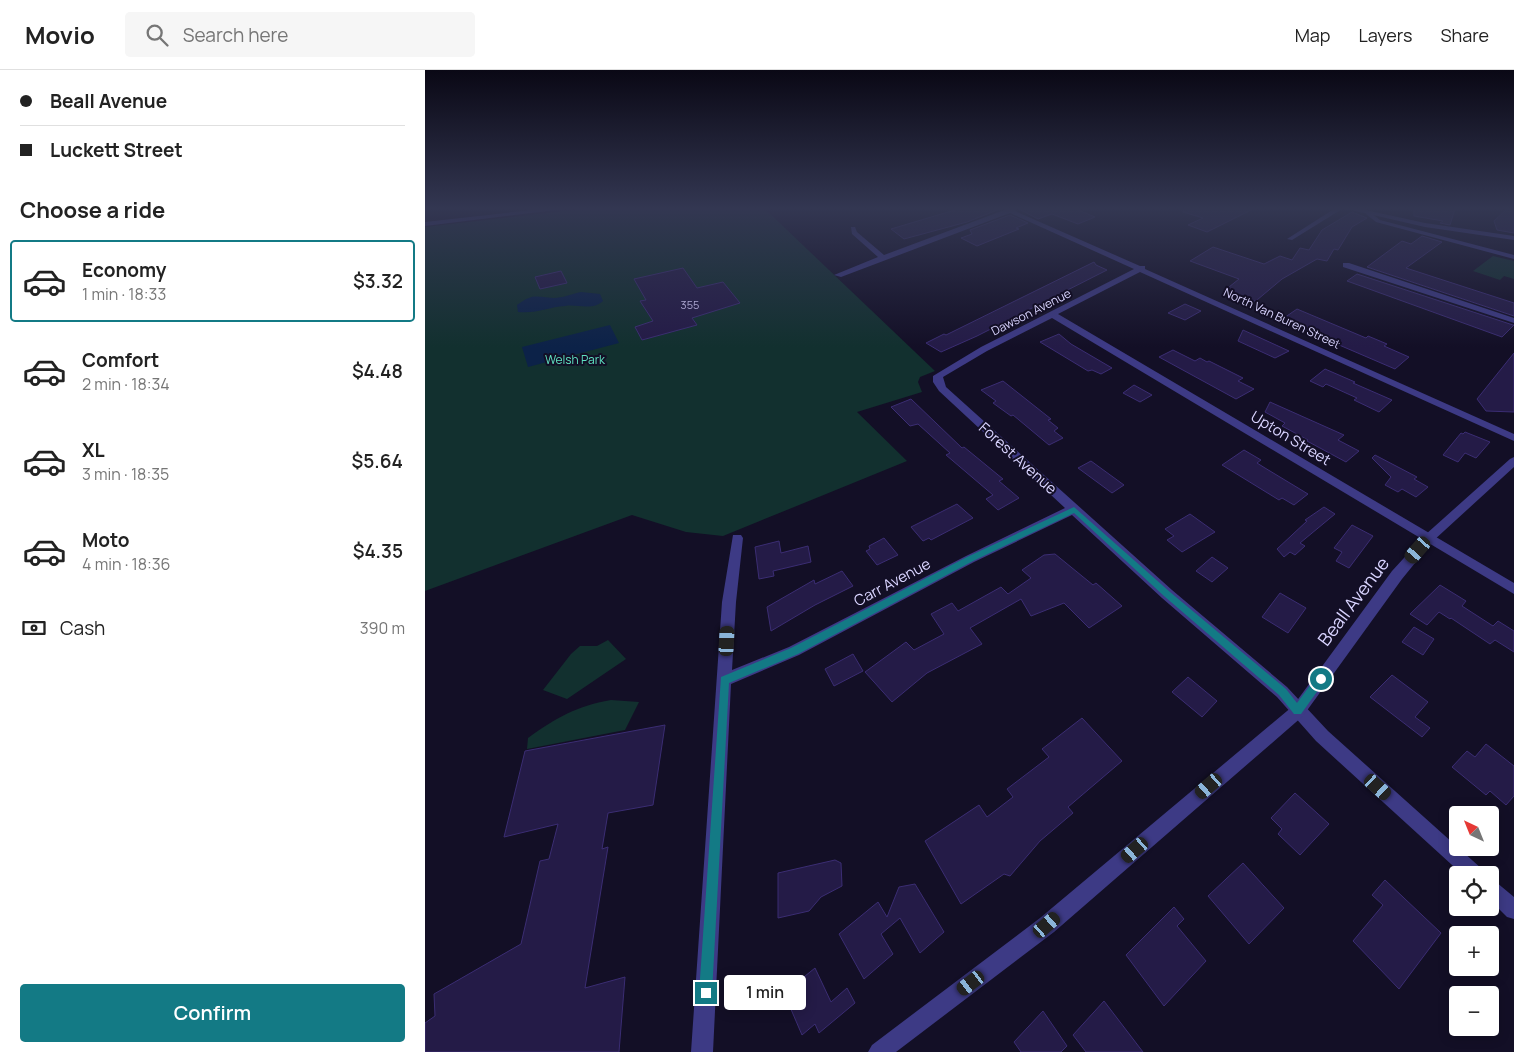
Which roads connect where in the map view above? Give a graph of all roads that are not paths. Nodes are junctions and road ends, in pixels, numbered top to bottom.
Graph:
1 (879, 255) edge
2 (892, 255) edge
3 (1112, 255) edge
4 (883, 258) junction
5 (1346, 265) dead end
6 (1141, 268) junction
7 (838, 275) dead end
8 (1053, 315) junction
9 (1514, 321) edge
10 (938, 382) joint
11 (1514, 438) edge
12 (1514, 461) edge
13 (1074, 510) junction
14 (737, 538) dead end
15 (1429, 538) junction
16 (1514, 588) edge
17 (724, 680) junction
18 (1298, 711) junction
19 (1466, 866) edge
20 (1499, 896) edge
21 (1514, 910) edge
22 (702, 1052) edge
23 (879, 1052) edge

1 - 4 street
2 - 4 street
3 - 6 street, North Van Buren Street
4 - 7 street
5 - 9 street
6 - 8 street, Dawson Avenue
6 - 11 street, North Van Buren Street
8 - 10 street, Dawson Avenue
8 - 15 street, Upton Street
10 - 13 street, Forest Avenue
12 - 15 street, Beall Avenue
13 - 17 street, Carr Avenue
13 - 18 street, Forest Avenue
14 - 17 street
15 - 16 street, Upton Street
15 - 18 street, Beall Avenue
17 - 22 street
18 - 19 street, Forest Avenue
18 - 23 street, Beall Avenue
20 - 21 street

